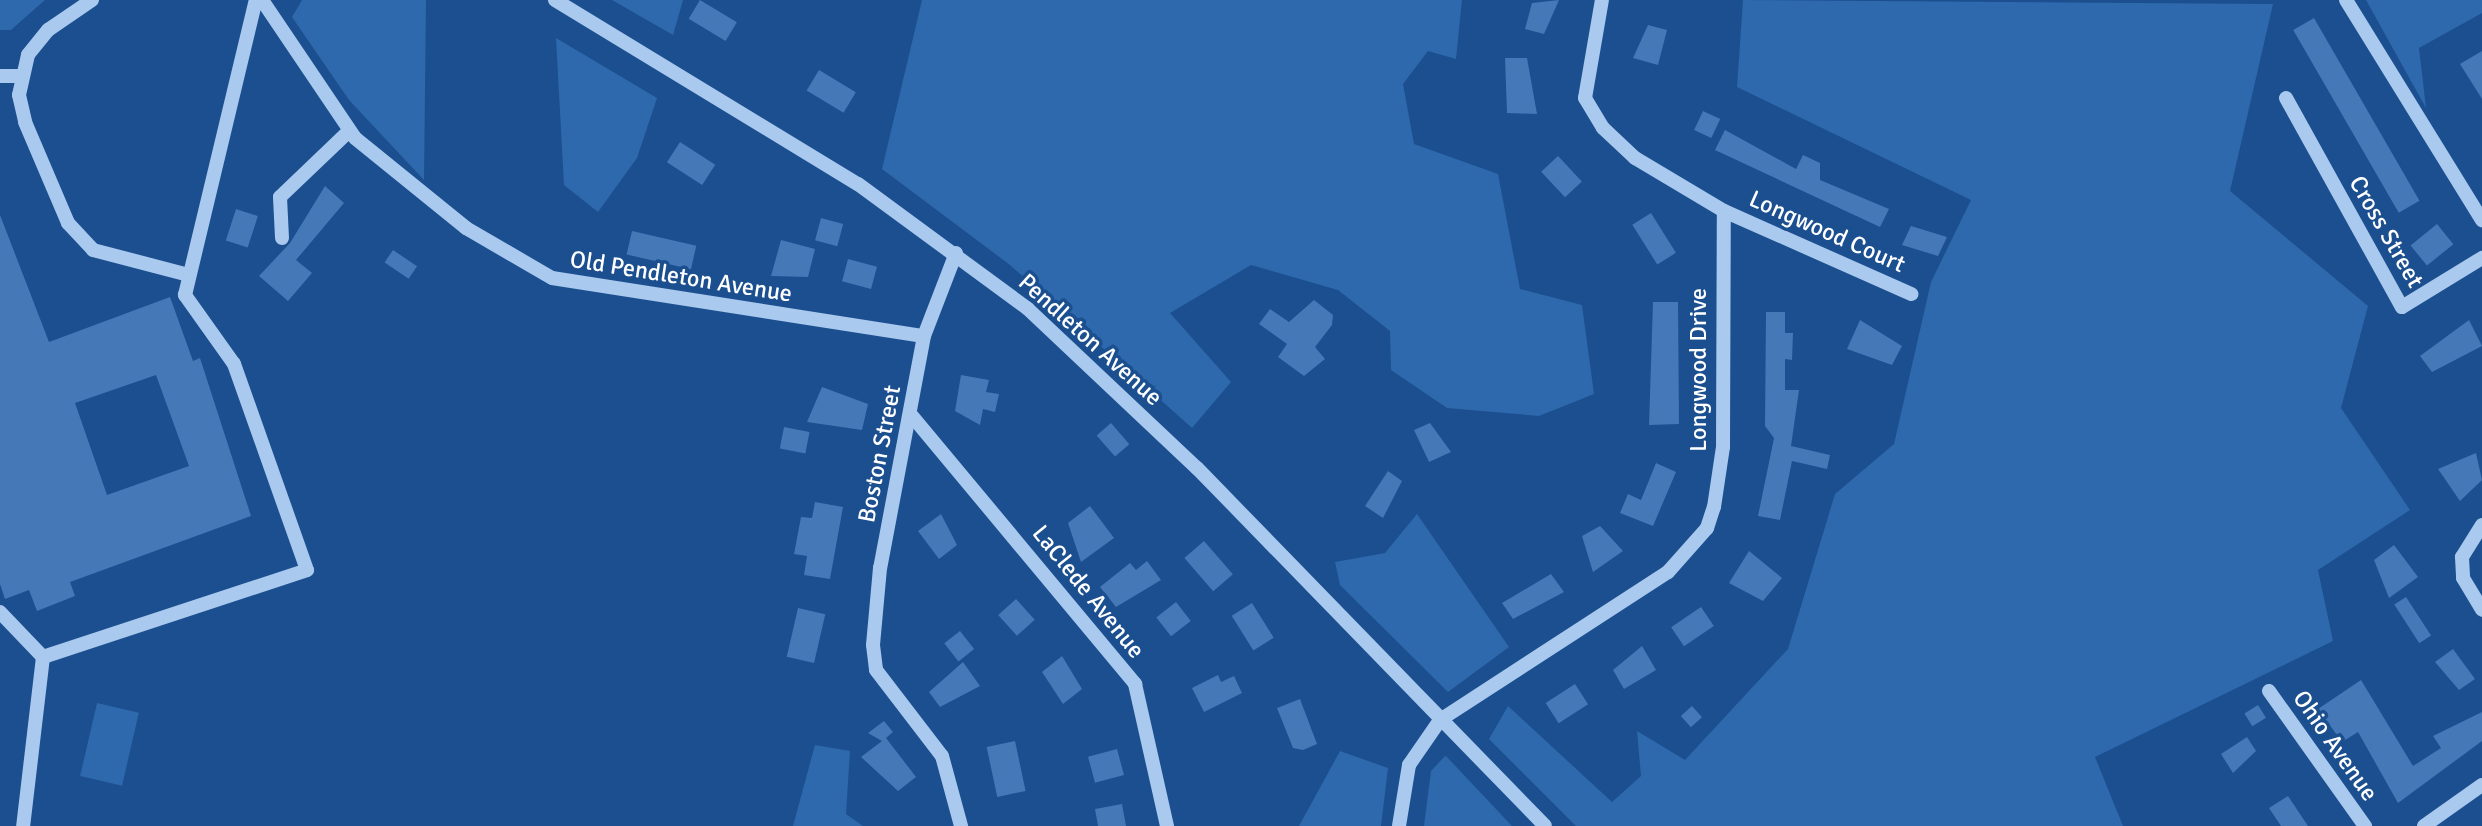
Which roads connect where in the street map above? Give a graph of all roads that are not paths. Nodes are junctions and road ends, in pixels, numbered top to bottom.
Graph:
1 (92, 0) edge
2 (259, 0) edge
3 (555, 0) edge
4 (1602, 0) edge
5 (2346, 0) edge
6 (0, 76) edge
7 (20, 76) junction
8 (2286, 98) dead end
9 (349, 131) junction
10 (1724, 211) junction
11 (2482, 220) edge
12 (282, 238) dead end
13 (956, 253) junction
14 (2482, 258) edge
15 (185, 274) junction
16 (1911, 294) dead end
17 (924, 336) junction
18 (912, 416) junction
19 (2482, 525) edge
20 (2482, 610) edge
21 (0, 612) edge
22 (43, 657) junction
23 (2269, 691) dead end
24 (1440, 720) junction
25 (2482, 785) edge
26 (23, 826) edge
27 (961, 826) edge
28 (1167, 826) edge
29 (1399, 826) edge
30 (1545, 826) edge
31 (2365, 826) edge
32 (2424, 826) edge

1 - 7 street
2 - 9 street, Old Pendleton Avenue
2 - 15 street
3 - 13 street, Pendleton Avenue
4 - 10 street
5 - 11 street
6 - 7 street
7 - 15 street
8 - 14 street, Cross Street
9 - 12 street
9 - 17 street, Old Pendleton Avenue
10 - 16 street, Longwood Court
10 - 24 street, Longwood Drive
13 - 17 street, Boston Street
13 - 24 street, Pendleton Avenue
15 - 22 street
17 - 18 street, Boston Street
18 - 27 street, Boston Street
18 - 28 street, LaClede Avenue
19 - 20 street
21 - 22 street
22 - 26 street
23 - 31 street, Ohio Avenue
24 - 29 street
24 - 30 street, Pendleton Avenue
25 - 32 street

